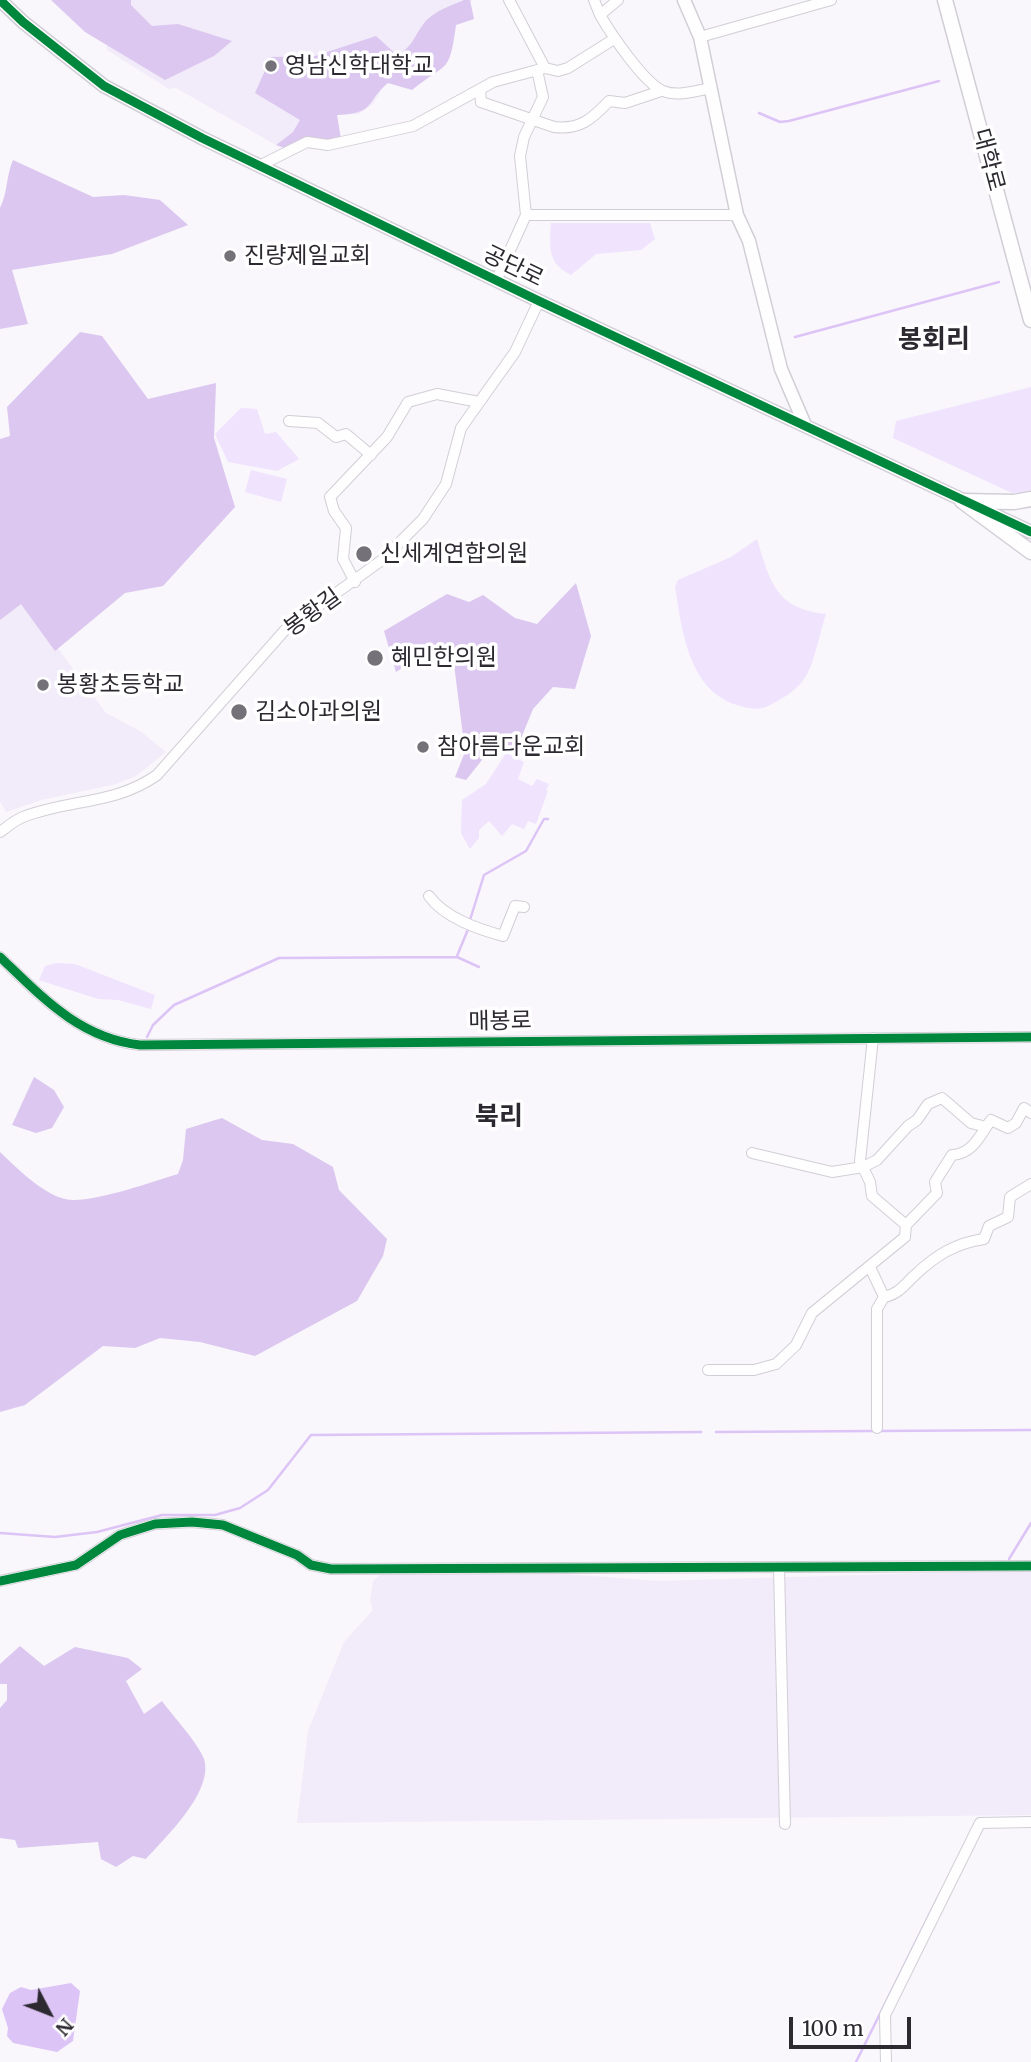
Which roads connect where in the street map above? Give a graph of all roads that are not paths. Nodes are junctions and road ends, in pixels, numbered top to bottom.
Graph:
1 (0, 0) edge
2 (509, 0) edge
3 (594, 0) edge
4 (618, 0) edge
5 (684, 0) edge
6 (831, 0) edge
7 (945, 0) edge
8 (600, 15) junction
9 (700, 37) junction
10 (614, 39) junction
11 (541, 69) junction
12 (712, 88) junction
13 (480, 90) junction
14 (662, 90) junction
15 (532, 118) junction
16 (259, 166) junction
17 (526, 215) junction
18 (737, 215) junction
19 (496, 281) junction
20 (538, 302) junction
21 (1031, 320) edge
22 (479, 402) junction
23 (289, 421) dead end
24 (805, 425) junction
25 (371, 455) junction
26 (1031, 499) edge
27 (962, 500) junction
28 (1031, 532) edge
29 (1031, 552) edge
30 (355, 582) junction
31 (0, 832) edge
32 (429, 896) dead end
33 (519, 906) dead end
34 (0, 957) edge
35 (1031, 1037) edge
36 (873, 1038) junction
37 (1031, 1113) edge
38 (986, 1127) junction
39 (752, 1153) dead end
40 (863, 1167) junction
41 (1031, 1184) edge
42 (906, 1226) junction
43 (870, 1267) junction
44 (884, 1297) junction
45 (708, 1370) dead end
46 (877, 1428) dead end
47 (1031, 1566) edge
48 (779, 1568) junction
49 (0, 1581) edge
50 (1031, 1822) edge
51 (785, 1824) dead end
52 (886, 2062) edge

1 - 16 street, 공단로
2 - 11 street
3 - 8 street
4 - 8 street
5 - 9 street
6 - 9 street
7 - 21 main road, 대학로
8 - 10 street
9 - 12 street
10 - 11 street
10 - 14 street
11 - 13 street
11 - 15 street
12 - 14 street
12 - 18 street
13 - 15 street
13 - 16 street
14 - 15 street
15 - 17 street
16 - 19 street, 공단로
17 - 18 street
17 - 19 street
18 - 24 street
19 - 20 street, 공단로
20 - 22 street, 봉황길
20 - 24 street, 공단로
22 - 25 street
22 - 30 street, 봉황길
23 - 25 street
24 - 27 street, 공단로
25 - 30 street
26 - 27 main road
27 - 28 street, 공단로
27 - 29 main road
30 - 31 street, 봉황길
32 - 33 street
34 - 36 street, 매봉로
35 - 36 street, 매봉로
36 - 40 street
37 - 38 street
38 - 40 street
38 - 42 street
39 - 40 street
40 - 42 street
41 - 44 street
42 - 43 street
43 - 44 street
43 - 45 street
44 - 46 street
47 - 48 street
48 - 49 street
48 - 51 street
50 - 52 street

